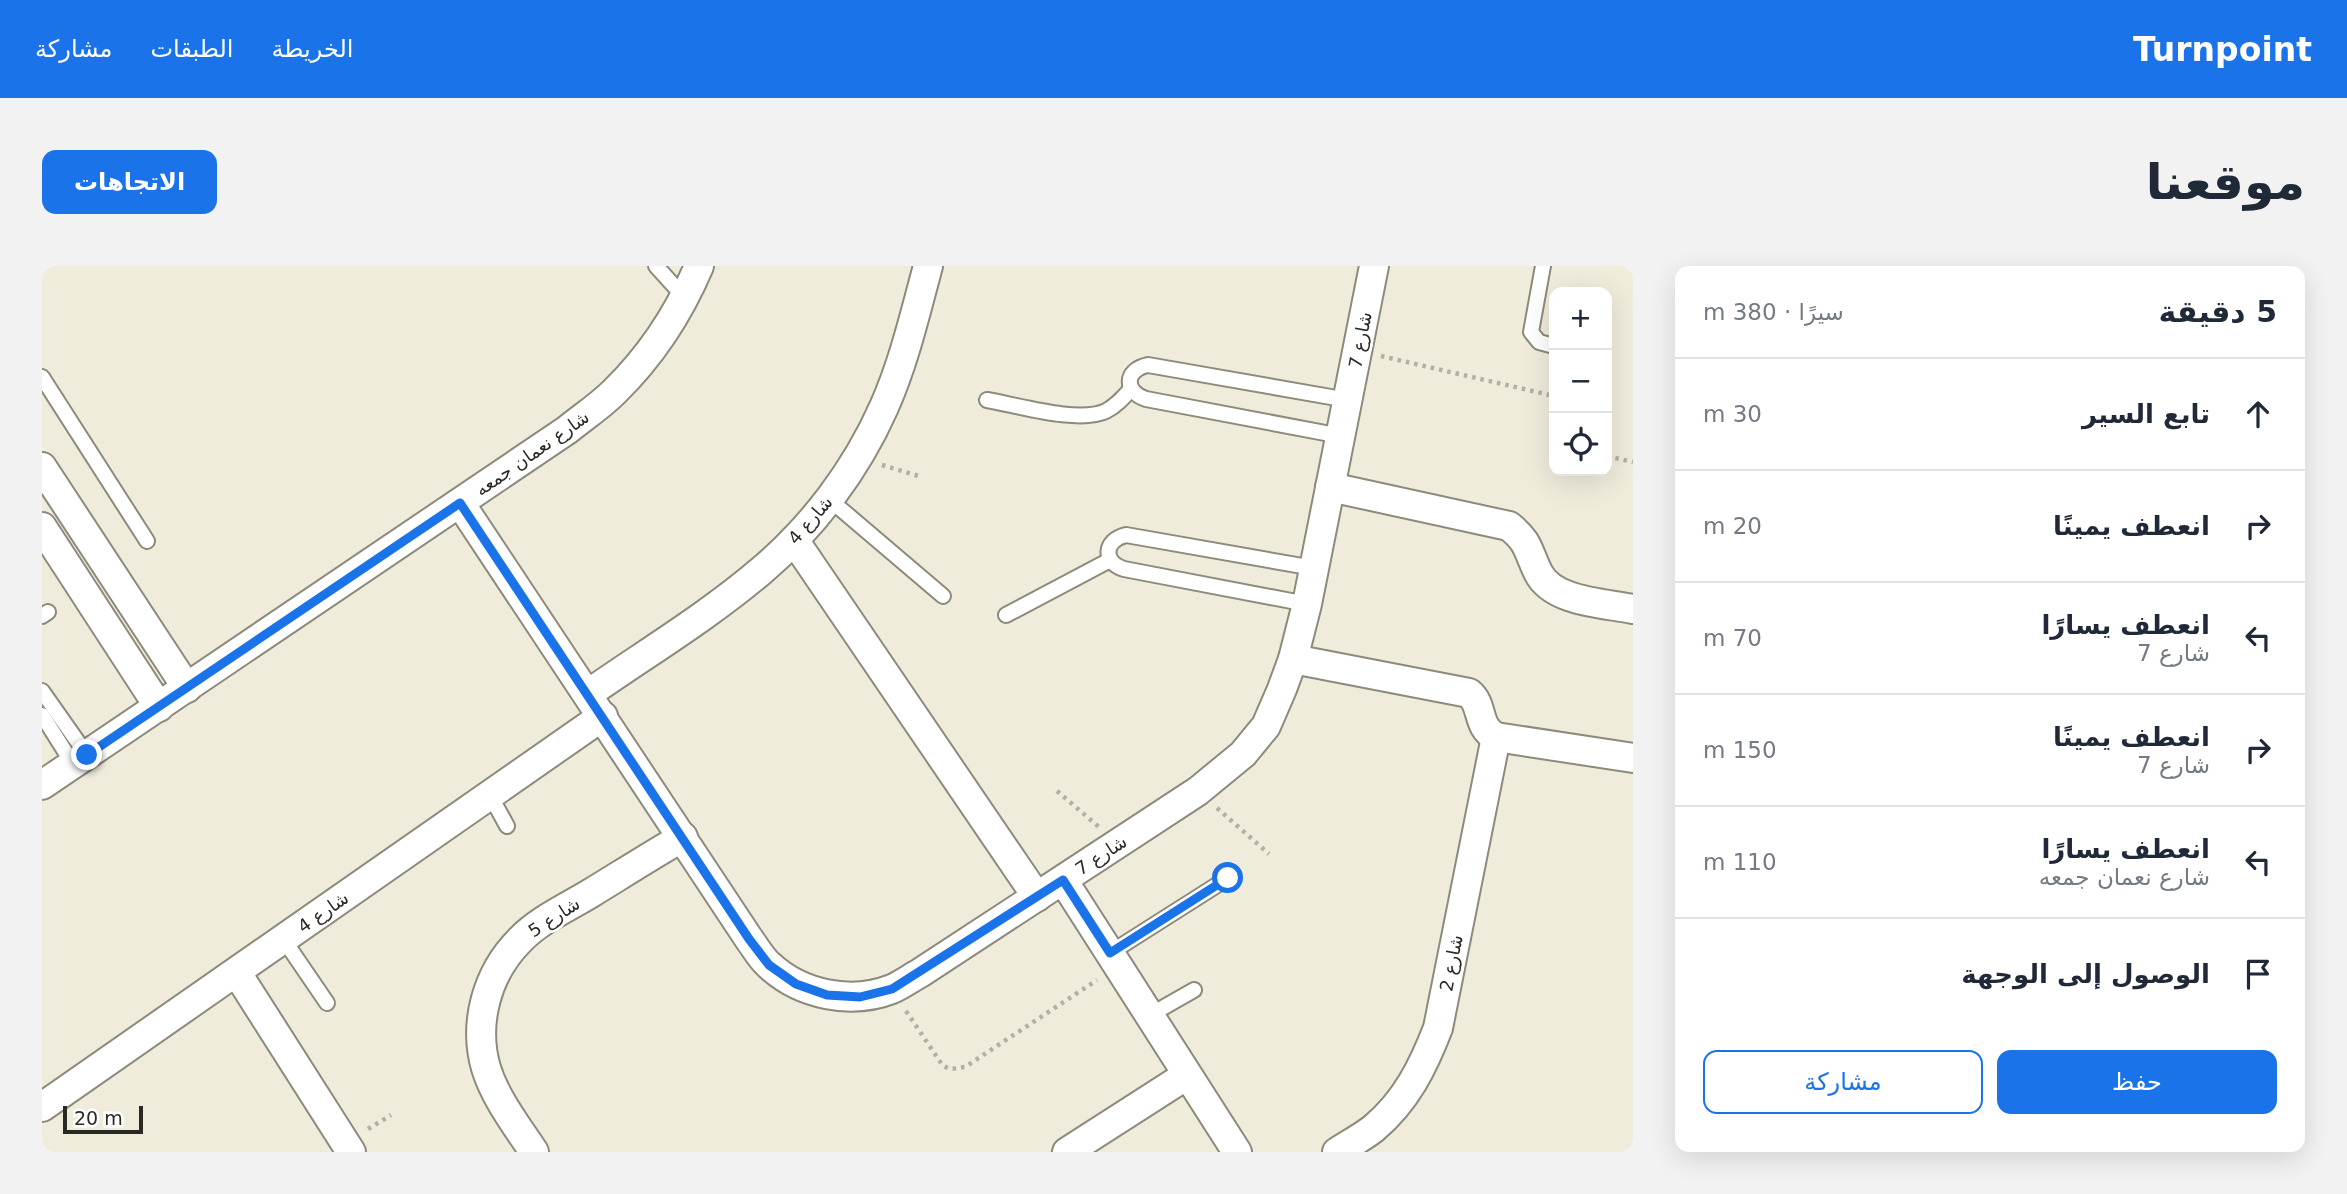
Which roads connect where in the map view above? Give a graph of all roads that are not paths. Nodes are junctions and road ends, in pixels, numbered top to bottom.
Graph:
1 (656, 266) edge
2 (699, 266) edge
3 (928, 266) edge
4 (1374, 266) edge
5 (1543, 266) edge
6 (685, 298) junction
7 (1549, 345) edge
8 (42, 377) edge
9 (1131, 389) junction
10 (987, 400) dead end
11 (1348, 400) junction
12 (1341, 436) junction
13 (42, 467) edge
14 (1331, 487) junction
15 (829, 499) junction
16 (460, 503) junction
17 (42, 527) edge
18 (794, 540) junction
19 (148, 541) dead end
20 (1110, 559) junction
21 (1314, 568) junction
22 (943, 596) dead end
23 (1307, 604) junction
24 (1633, 609) edge
25 (1006, 615) dead end
26 (1293, 659) junction
27 (187, 688) junction
28 (42, 691) edge
29 (595, 705) junction
30 (159, 707) junction
31 (42, 715) edge
32 (1496, 737) junction
33 (1633, 758) edge
34 (80, 759) junction
35 (42, 785) edge
36 (490, 795) junction
37 (507, 826) dead end
38 (683, 837) junction
39 (1228, 878) dead end
40 (1063, 880) junction
41 (1037, 897) junction
42 (284, 940) junction
43 (1114, 960) junction
44 (237, 973) junction
45 (1194, 990) dead end
46 (327, 1003) dead end
47 (1150, 1015) junction
48 (1187, 1075) junction
49 (42, 1107) edge
50 (351, 1152) edge
51 (534, 1152) edge
52 (1067, 1152) edge
53 (1237, 1152) edge
54 (1337, 1152) edge

1 - 6 lane
2 - 6 street, شارع نعمان جمعه
3 - 15 street, شارع 4
4 - 11 street, شارع 7
5 - 7 lane
6 - 16 street, شارع نعمان جمعه
8 - 19 lane
9 - 10 lane
9 - 11 lane
9 - 12 lane
11 - 12 street, شارع 7
12 - 14 street, شارع 7
13 - 27 street
14 - 21 street, شارع 7
14 - 24 street
15 - 18 street, شارع 4
15 - 22 lane
16 - 27 street, شارع نعمان جمعه
16 - 29 street, شارع 7
17 - 30 street
18 - 29 street, شارع 4
18 - 41 street
20 - 21 lane
20 - 23 lane
20 - 25 lane
21 - 23 street, شارع 7
23 - 26 street, شارع 7
26 - 32 street
26 - 40 street, شارع 7
27 - 30 street, شارع نعمان جمعه
28 - 34 lane
29 - 36 street, شارع 4
29 - 38 street, شارع 7
30 - 34 street, شارع نعمان جمعه
31 - 34 lane
32 - 33 street
32 - 54 street, شارع 2
34 - 35 street, شارع نعمان جمعه
36 - 37 lane
36 - 42 street, شارع 4
38 - 41 street, شارع 7
38 - 51 street, شارع 5
39 - 43 lane
40 - 41 street, شارع 7
40 - 43 street
42 - 44 street, شارع 4
42 - 46 lane
43 - 47 street
44 - 49 street, شارع 4
44 - 50 street
45 - 47 lane
47 - 48 street
48 - 52 street
48 - 53 street

